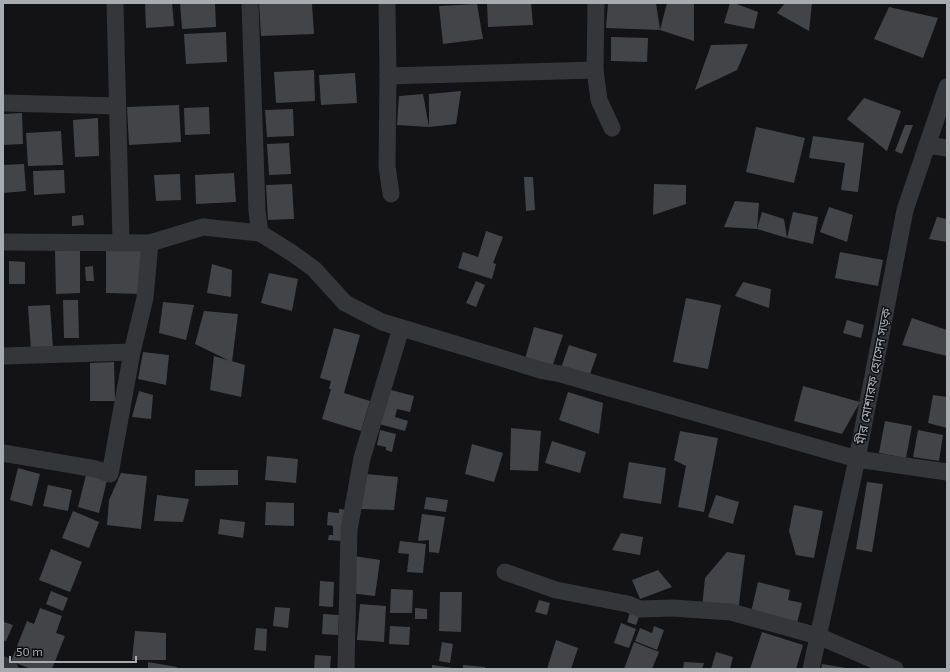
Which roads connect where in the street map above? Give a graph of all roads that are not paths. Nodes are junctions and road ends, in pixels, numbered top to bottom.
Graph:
1 (115, 3) edge
2 (250, 3) edge
3 (387, 3) edge
4 (596, 3) edge
5 (595, 70) junction
6 (388, 76) junction
7 (947, 87) edge
8 (3, 104) edge
9 (117, 106) junction
10 (612, 128) dead end
11 (928, 145) junction
12 (947, 148) edge
13 (390, 194) dead end
14 (260, 233) junction
15 (3, 242) edge
16 (121, 242) junction
17 (150, 242) junction
18 (401, 328) junction
19 (132, 352) junction
20 (3, 356) edge
21 (3, 453) edge
22 (857, 458) junction
23 (947, 472) edge
24 (505, 572) dead end
25 (818, 636) junction
26 (3, 664) edge
27 (10, 669) edge
28 (346, 669) edge
29 (811, 669) edge
30 (895, 669) edge

1 - 9 street
2 - 14 street
3 - 6 street
4 - 5 street
5 - 6 street
5 - 10 street
6 - 13 street
7 - 11 street, মীর মোশারফ হোসেন সড়ক
8 - 9 street
9 - 16 street
11 - 12 street
11 - 22 street, মীর মোশারফ হোসেন সড়ক
14 - 17 street
14 - 18 street
15 - 16 street
16 - 17 street
17 - 19 street
18 - 22 street
18 - 28 street
19 - 20 street
19 - 21 street
22 - 23 street
22 - 25 street, মীর মোশারফ হোসেন সড়ক
24 - 25 street
25 - 29 street, মীর মোশারফ হোসেন সড়ক
25 - 30 street
26 - 27 street

